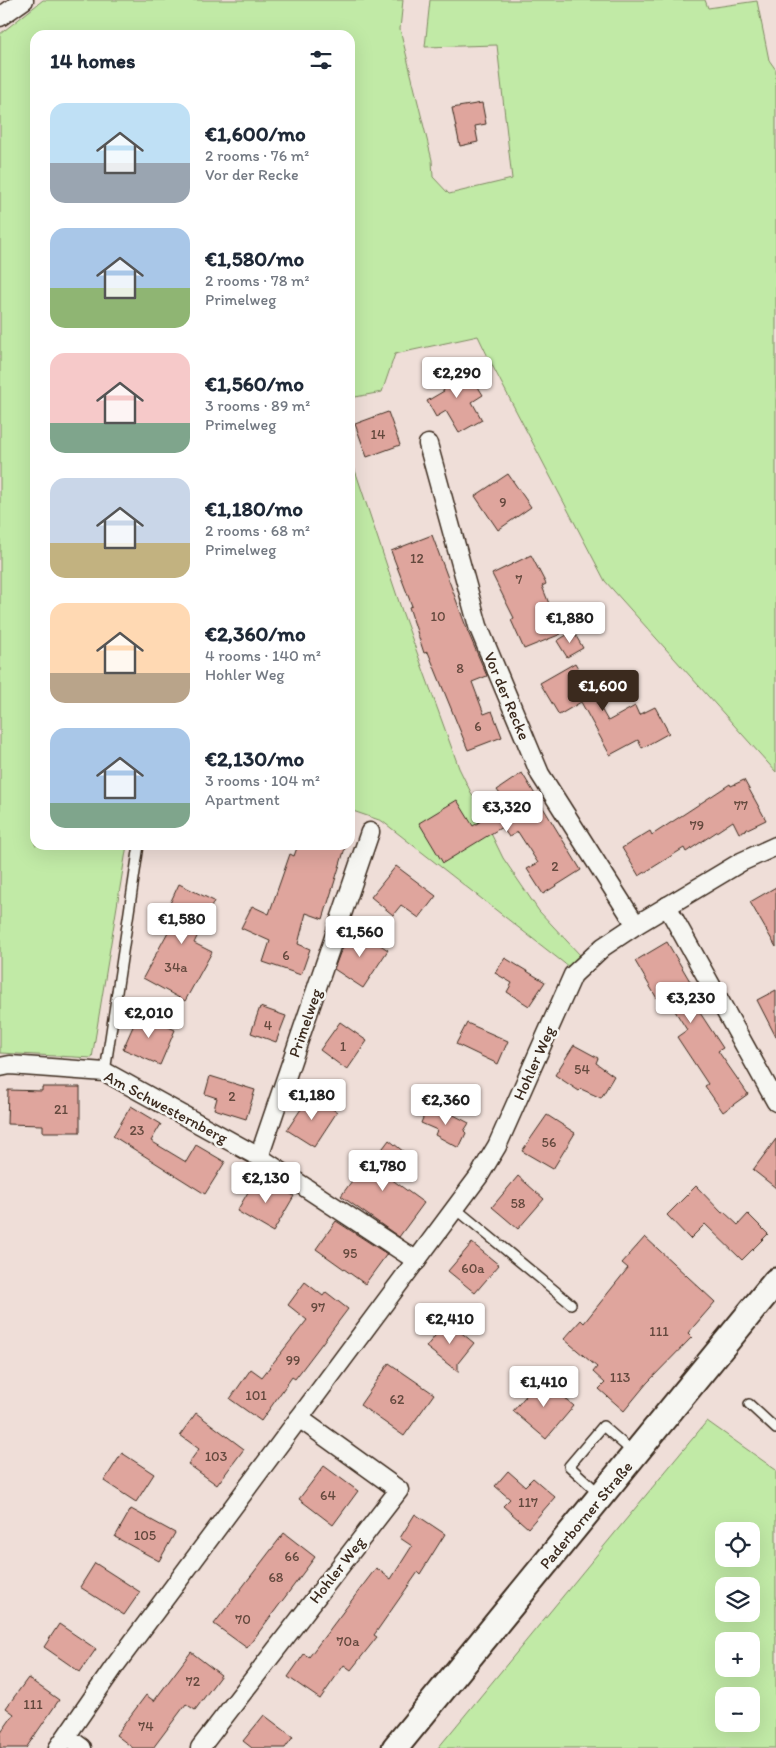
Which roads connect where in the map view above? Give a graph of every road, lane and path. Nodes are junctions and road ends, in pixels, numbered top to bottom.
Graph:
1 (24, 0) edge
2 (0, 17) edge
3 (428, 444) dead end
4 (370, 832) dead end
5 (776, 846) edge
6 (139, 850) edge
7 (666, 906) junction
8 (636, 925) junction
9 (0, 1067) edge
10 (105, 1072) junction
11 (776, 1102) edge
12 (259, 1157) junction
13 (455, 1208) junction
14 (417, 1261) junction
15 (776, 1281) edge
16 (571, 1304) dead end
17 (748, 1404) dead end
18 (299, 1418) junction
19 (776, 1429) edge
20 (636, 1455) junction
21 (602, 1496) junction
22 (62, 1742) edge
23 (82, 1748) edge
24 (200, 1748) edge
25 (394, 1748) edge

1 - 2 street
3 - 8 street, Vor der Recke
4 - 12 street, Primelweg
5 - 7 street, Hohler Weg
6 - 10 lane
7 - 8 street, Hohler Weg
7 - 11 street
8 - 13 street, Hohler Weg
9 - 10 street, Am Schwesternberg
10 - 12 street, Am Schwesternberg
12 - 14 street, Am Schwesternberg
13 - 14 street, Hohler Weg
13 - 16 lane
14 - 18 street, Hohler Weg
15 - 20 main road, Paderborner Straße
17 - 19 lane
18 - 22 street, Hohler Weg
18 - 24 street, Hohler Weg
20 - 21 main road, Paderborner Straße
20 - 21 lane
21 - 25 main road, Paderborner Straße
22 - 23 street, Hohler Weg

